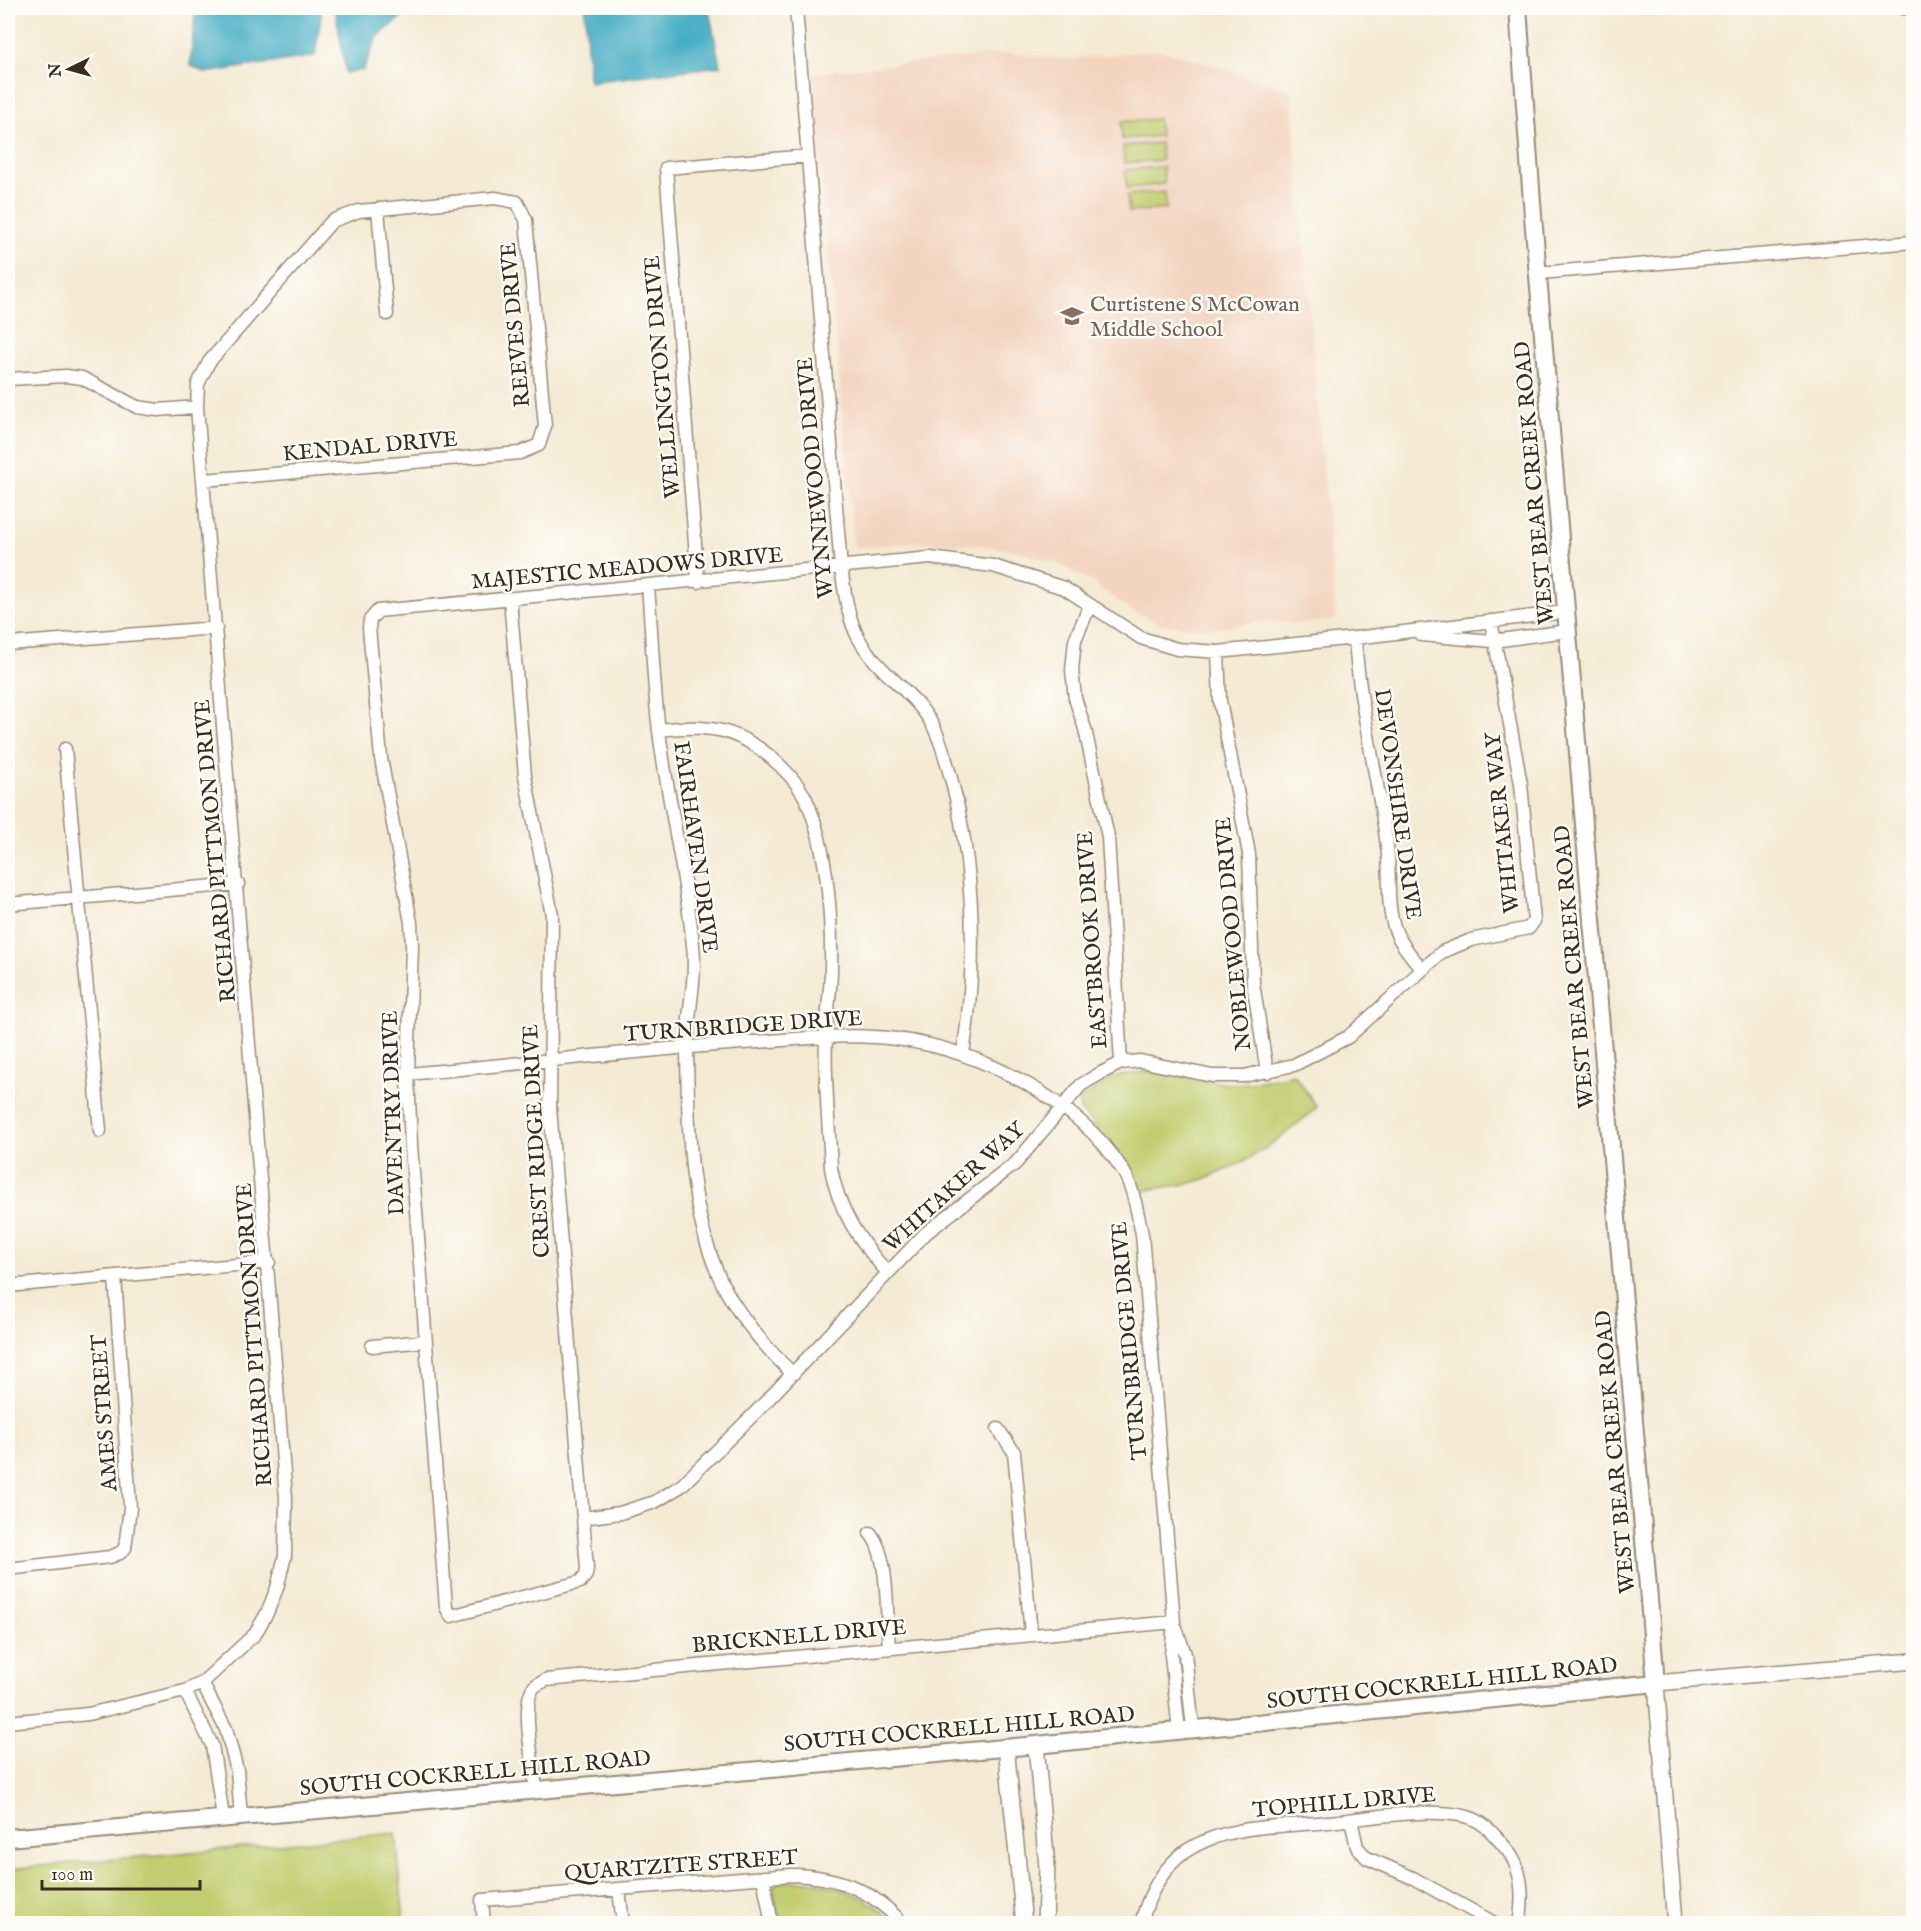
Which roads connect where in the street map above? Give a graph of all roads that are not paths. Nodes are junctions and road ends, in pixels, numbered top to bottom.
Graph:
1 (796, 8) edge
2 (1518, 8) edge
3 (1902, 8) edge
4 (1914, 9) edge
5 (808, 156) junction
6 (517, 202) joint
7 (378, 209) junction
8 (1914, 242) edge
9 (1539, 273) junction
10 (387, 314) dead end
11 (8, 379) edge
12 (197, 407) junction
13 (539, 445) joint
14 (204, 480) junction
15 (841, 568) junction
16 (698, 582) junction
17 (648, 586) junction
18 (510, 598) junction
19 (1089, 605) junction
20 (378, 611) joint
21 (1565, 612) junction
22 (1491, 621) junction
23 (216, 627) junction
24 (1567, 632) junction
25 (1399, 633) junction
26 (1355, 638) junction
27 (1493, 641) junction
28 (8, 644) edge
29 (1218, 652) junction
30 (659, 730) junction
31 (65, 749) dead end
32 (238, 884) junction
33 (79, 898) junction
34 (8, 904) edge
35 (1422, 969) junction
36 (826, 1038) junction
37 (687, 1047) junction
38 (963, 1054) junction
39 (548, 1061) junction
40 (1121, 1063) junction
41 (1267, 1072) junction
42 (408, 1074) junction
43 (1062, 1106) junction
44 (100, 1131) dead end
45 (268, 1262) junction
46 (888, 1273) junction
47 (115, 1276) junction
48 (8, 1286) edge
49 (425, 1341) junction
50 (372, 1346) dead end
51 (793, 1374) junction
52 (998, 1429) dead end
53 (583, 1518) junction
54 (870, 1533) dead end
55 (8, 1569) edge
56 (586, 1575) joint
57 (1174, 1622) junction
58 (1031, 1634) junction
59 (889, 1648) junction
60 (1911, 1661) edge
61 (201, 1683) junction
62 (1656, 1683) junction
63 (185, 1691) junction
64 (8, 1722) edge
65 (1186, 1730) junction
66 (1036, 1745) junction
67 (1006, 1746) junction
68 (536, 1789) junction
69 (240, 1816) junction
70 (223, 1817) junction
71 (1351, 1820) junction
72 (8, 1838) edge
73 (763, 1877) junction
74 (619, 1890) junction
75 (484, 1923) edge
76 (623, 1923) edge
77 (772, 1923) edge
78 (903, 1923) edge
79 (1024, 1923) edge
80 (1045, 1923) edge
81 (1141, 1923) edge
82 (1496, 1923) edge
83 (1519, 1923) edge
84 (1675, 1923) edge

1 - 5 street, WYNNEWOOD DRIVE
2 - 9 main road, WEST BEAR CREEK ROAD
3 - 4 street
5 - 15 street, WYNNEWOOD DRIVE
5 - 16 street, WELLINGTON DRIVE
6 - 7 street, RICHARD PITTMON DRIVE
6 - 13 street, REEVES DRIVE
7 - 10 street
7 - 12 street, RICHARD PITTMON DRIVE
8 - 9 street
9 - 21 main road, WEST BEAR CREEK ROAD
11 - 12 street
12 - 14 street, RICHARD PITTMON DRIVE
13 - 14 street, KENDAL DRIVE
14 - 23 street, RICHARD PITTMON DRIVE
15 - 16 street, MAJESTIC MEADOWS DRIVE
15 - 19 street, MAJESTIC MEADOWS DRIVE
15 - 38 street, WYNNEWOOD DRIVE
16 - 17 street, MAJESTIC MEADOWS DRIVE
17 - 18 street, MAJESTIC MEADOWS DRIVE
17 - 30 street, FAIRHAVEN DRIVE
18 - 20 street, MAJESTIC MEADOWS DRIVE
18 - 39 street, CREST RIDGE DRIVE
19 - 29 street, MAJESTIC MEADOWS DRIVE
19 - 40 street, EASTBROOK DRIVE
20 - 42 street, DAVENTRY DRIVE
21 - 22 street, MAJESTIC MEADOWS DRIVE
21 - 24 main road, WEST BEAR CREEK ROAD
22 - 25 street, MAJESTIC MEADOWS DRIVE
22 - 27 street, WHITAKER WAY
23 - 28 street
23 - 32 street, RICHARD PITTMON DRIVE
24 - 27 street, MAJESTIC MEADOWS DRIVE
24 - 62 main road, WEST BEAR CREEK ROAD
25 - 26 street, MAJESTIC MEADOWS DRIVE
25 - 27 street, MAJESTIC MEADOWS DRIVE
26 - 29 street, MAJESTIC MEADOWS DRIVE
26 - 35 street, DEVONSHIRE DRIVE
27 - 35 street, WHITAKER WAY
29 - 41 street, NOBLEWOOD DRIVE
30 - 36 street
30 - 37 street, FAIRHAVEN DRIVE
31 - 33 street
32 - 33 street
32 - 45 street, RICHARD PITTMON DRIVE
33 - 34 street
33 - 44 street
35 - 41 street, WHITAKER WAY
36 - 37 street, TURNBRIDGE DRIVE
36 - 38 street, TURNBRIDGE DRIVE
36 - 46 street
37 - 39 street, TURNBRIDGE DRIVE
37 - 51 street, FAIRHAVEN DRIVE
38 - 43 street, TURNBRIDGE DRIVE
39 - 42 street, TURNBRIDGE DRIVE
39 - 53 street, CREST RIDGE DRIVE
40 - 41 street, WHITAKER WAY
40 - 43 street, WHITAKER WAY
42 - 49 street, DAVENTRY DRIVE
43 - 46 street, WHITAKER WAY
43 - 57 street, TURNBRIDGE DRIVE
45 - 47 street
45 - 61 street, RICHARD PITTMON DRIVE
46 - 51 street, WHITAKER WAY
47 - 48 street
47 - 55 street, AMES STREET
49 - 50 street
49 - 56 street, DAVENTRY DRIVE
51 - 53 street, WHITAKER WAY
52 - 58 street
53 - 56 street, CREST RIDGE DRIVE
54 - 59 street
57 - 58 street, BRICKNELL DRIVE
57 - 65 street, TURNBRIDGE DRIVE
58 - 59 street, BRICKNELL DRIVE
59 - 68 street, BRICKNELL DRIVE
60 - 62 street, SOUTH COCKRELL HILL ROAD
61 - 63 street, RICHARD PITTMON DRIVE
61 - 69 street
62 - 65 main road, SOUTH COCKRELL HILL ROAD
62 - 84 street, WEST BEAR CREEK ROAD
63 - 64 street, RICHARD PITTMON DRIVE
63 - 70 street
65 - 66 main road, SOUTH COCKRELL HILL ROAD
66 - 67 main road, SOUTH COCKRELL HILL ROAD
66 - 80 street
67 - 68 main road, SOUTH COCKRELL HILL ROAD
67 - 79 street
68 - 69 main road, SOUTH COCKRELL HILL ROAD
69 - 70 main road, SOUTH COCKRELL HILL ROAD
70 - 72 main road, SOUTH COCKRELL HILL ROAD
71 - 81 street, TOPHILL DRIVE
71 - 82 street
71 - 83 street, TOPHILL DRIVE
73 - 74 street, QUARTZITE STREET
73 - 77 street
73 - 78 street, QUARTZITE STREET
74 - 75 street, QUARTZITE STREET
74 - 76 street

